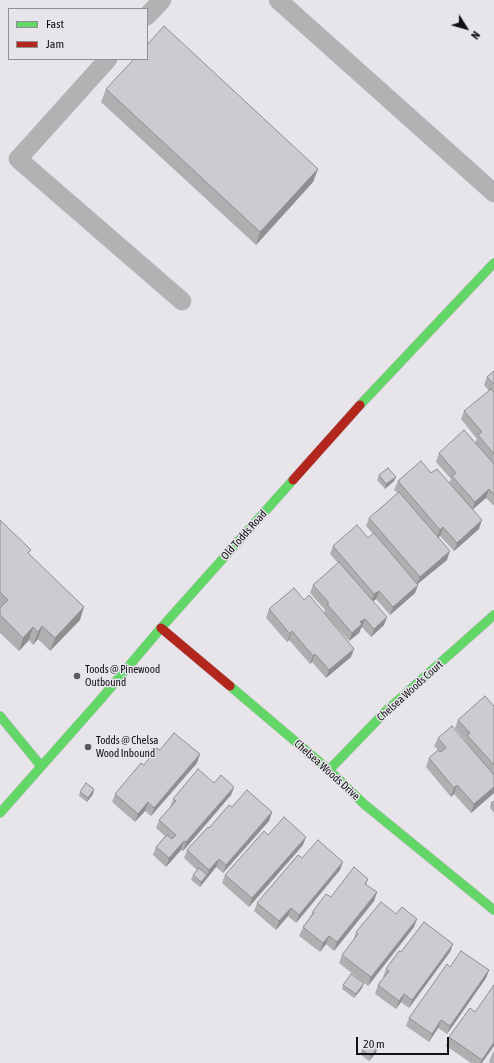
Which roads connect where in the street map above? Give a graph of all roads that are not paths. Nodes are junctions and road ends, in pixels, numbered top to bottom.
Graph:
1 (162, 0) edge
2 (278, 0) edge
3 (148, 15) edge
4 (107, 60) edge
5 (494, 193) edge
6 (494, 263) edge
7 (182, 301) dead end
8 (494, 615) edge
9 (161, 628) junction
10 (0, 716) edge
11 (41, 766) junction
12 (329, 770) junction
13 (0, 813) edge
14 (494, 910) edge

1 - 3 lane
2 - 5 lane
4 - 7 lane
6 - 9 main road, Old Todds Road
8 - 12 main road, Chelsea Woods Court
9 - 11 main road, Old Todds Road
9 - 12 main road, Chelsea Woods Drive
10 - 11 main road
11 - 13 main road, Old Todds Road
12 - 14 main road, Chelsea Woods Drive

